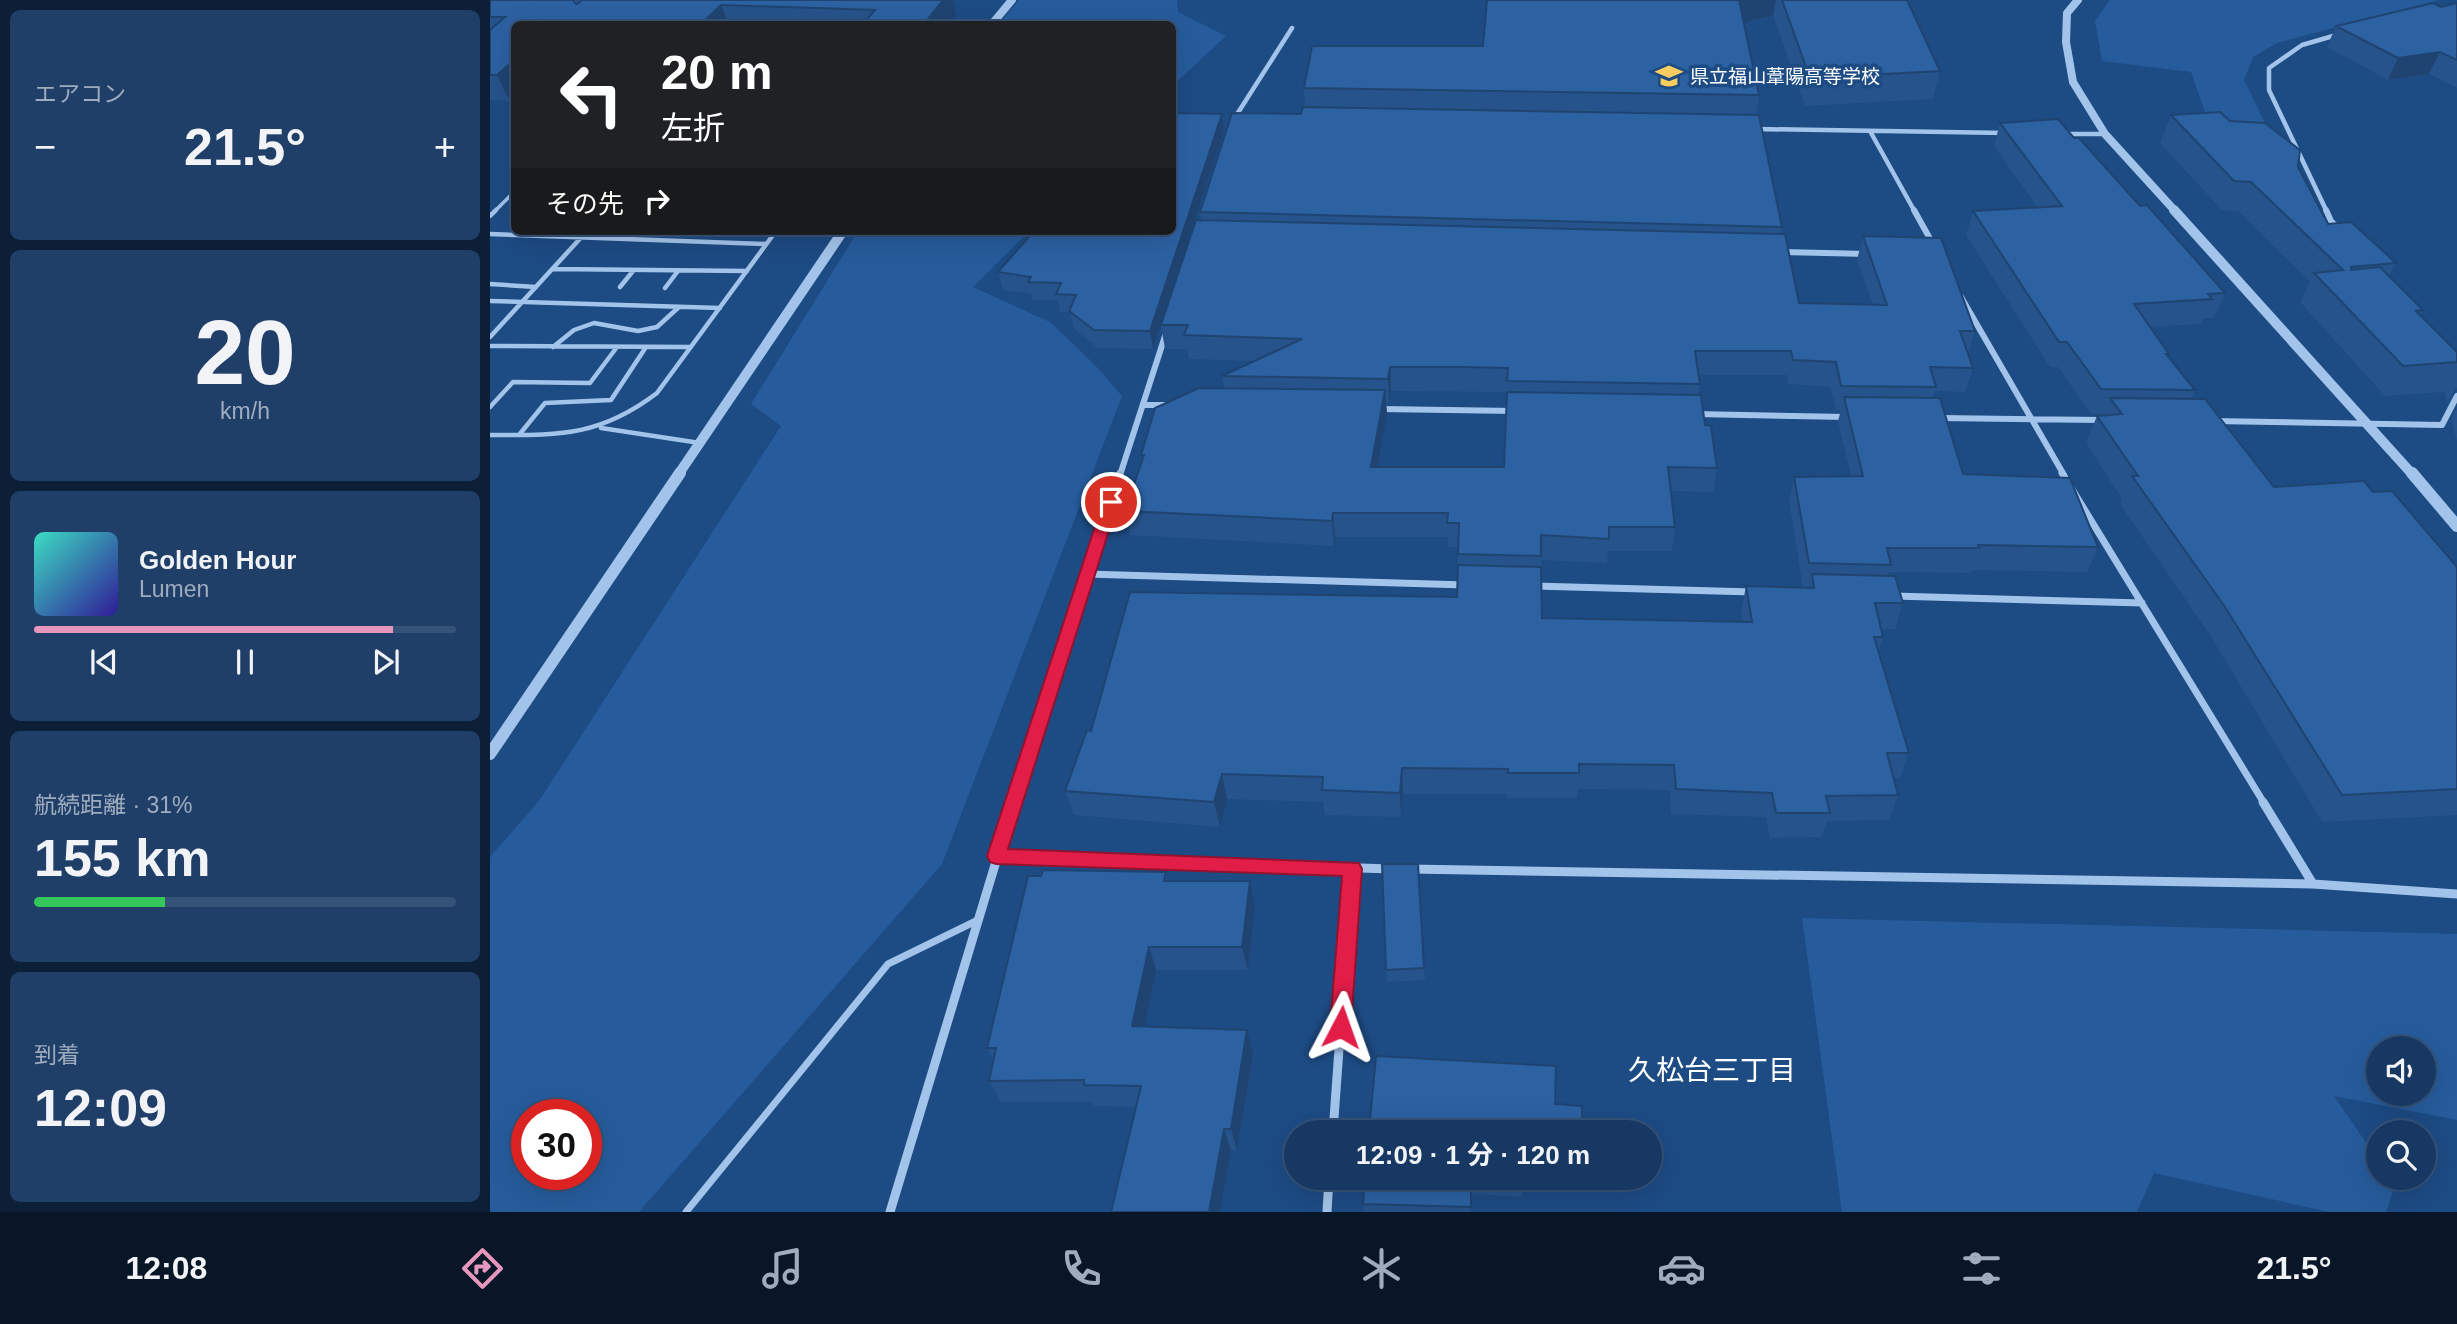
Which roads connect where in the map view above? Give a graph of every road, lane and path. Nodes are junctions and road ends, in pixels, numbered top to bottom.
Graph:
1 (1012, 0) edge
2 (2078, 0) edge
3 (994, 21) edge
4 (1292, 27) dead end
5 (2344, 33) edge
6 (1233, 120) junction
7 (1247, 120) edge
8 (1745, 129) edge
9 (1870, 131) junction
10 (1229, 133) edge
11 (2008, 133) edge
12 (2049, 134) edge
13 (2105, 135) junction
14 (511, 195) edge
15 (511, 203) edge
16 (502, 205) junction
17 (490, 216) edge
18 (490, 234) edge
19 (511, 235) edge
20 (520, 235) edge
21 (649, 235) edge
22 (773, 235) edge
23 (841, 235) edge
24 (581, 237) junction
25 (2348, 238) edge
26 (645, 240) junction
27 (766, 244) junction
28 (1774, 252) edge
29 (1870, 254) edge
30 (1939, 256) edge
31 (553, 269) junction
32 (633, 271) junction
33 (678, 271) junction
34 (747, 271) junction
35 (490, 285) edge
36 (620, 286) dead end
37 (536, 287) junction
38 (666, 288) dead end
39 (1958, 291) edge
40 (490, 301) edge
41 (522, 302) junction
42 (679, 307) junction
43 (720, 308) junction
44 (1168, 327) edge
45 (490, 337) edge
46 (490, 346) edge
47 (553, 346) junction
48 (617, 347) junction
49 (646, 347) junction
50 (691, 347) junction
51 (2457, 396) edge
52 (1143, 405) junction
53 (1171, 405) edge
54 (490, 407) edge
55 (1365, 409) edge
56 (1517, 411) edge
57 (1684, 414) edge
58 (1850, 417) edge
59 (1933, 418) edge
60 (2030, 420) junction
61 (2111, 420) edge
62 (2206, 421) edge
63 (2368, 422) junction
64 (601, 428) junction
65 (490, 435) edge
66 (519, 435) junction
67 (700, 443) junction
68 (2457, 526) edge
69 (1086, 575) junction
70 (1475, 585) edge
71 (1531, 586) edge
72 (1767, 593) edge
73 (1878, 596) edge
74 (2142, 603) junction
75 (490, 754) edge
76 (996, 856) junction
77 (1352, 869) junction
78 (2313, 884) junction
79 (2457, 894) edge
80 (978, 920) junction
81 (1334, 1120) edge
82 (1328, 1190) edge
83 (686, 1212) edge
84 (890, 1212) edge
85 (1327, 1212) edge

1 - 3 street
2 - 13 street
4 - 6 street
5 - 25 street
6 - 7 street
6 - 10 street
8 - 9 street
9 - 11 street
9 - 30 street
12 - 13 street
13 - 63 street
14 - 16 lane
15 - 16 lane
16 - 17 lane
18 - 19 lane
20 - 24 lane
21 - 26 lane
22 - 27 lane
23 - 67 street
24 - 26 lane
24 - 31 lane
26 - 27 lane
27 - 34 lane
28 - 29 street
31 - 32 lane
31 - 37 lane
32 - 33 lane
32 - 36 lane
33 - 34 lane
33 - 38 lane
34 - 43 lane
35 - 37 lane
37 - 41 lane
39 - 60 street
40 - 41 lane
41 - 42 lane
41 - 45 lane
42 - 43 lane
42 - 47 lane
43 - 50 lane
44 - 52 street
46 - 47 lane
47 - 48 lane
48 - 49 lane
48 - 54 lane
49 - 50 lane
49 - 66 lane
50 - 64 lane
51 - 63 street
52 - 53 street
52 - 69 street
55 - 56 street
57 - 58 street
59 - 60 street
60 - 61 street
60 - 74 street
62 - 63 street
63 - 68 street
64 - 66 lane
64 - 67 lane
65 - 66 lane
67 - 75 street
69 - 70 street
69 - 76 street
71 - 72 street
73 - 74 street
74 - 78 street
76 - 77 street
76 - 80 street
77 - 78 street
77 - 81 street
78 - 79 street
80 - 83 lane
80 - 84 street
82 - 85 street

